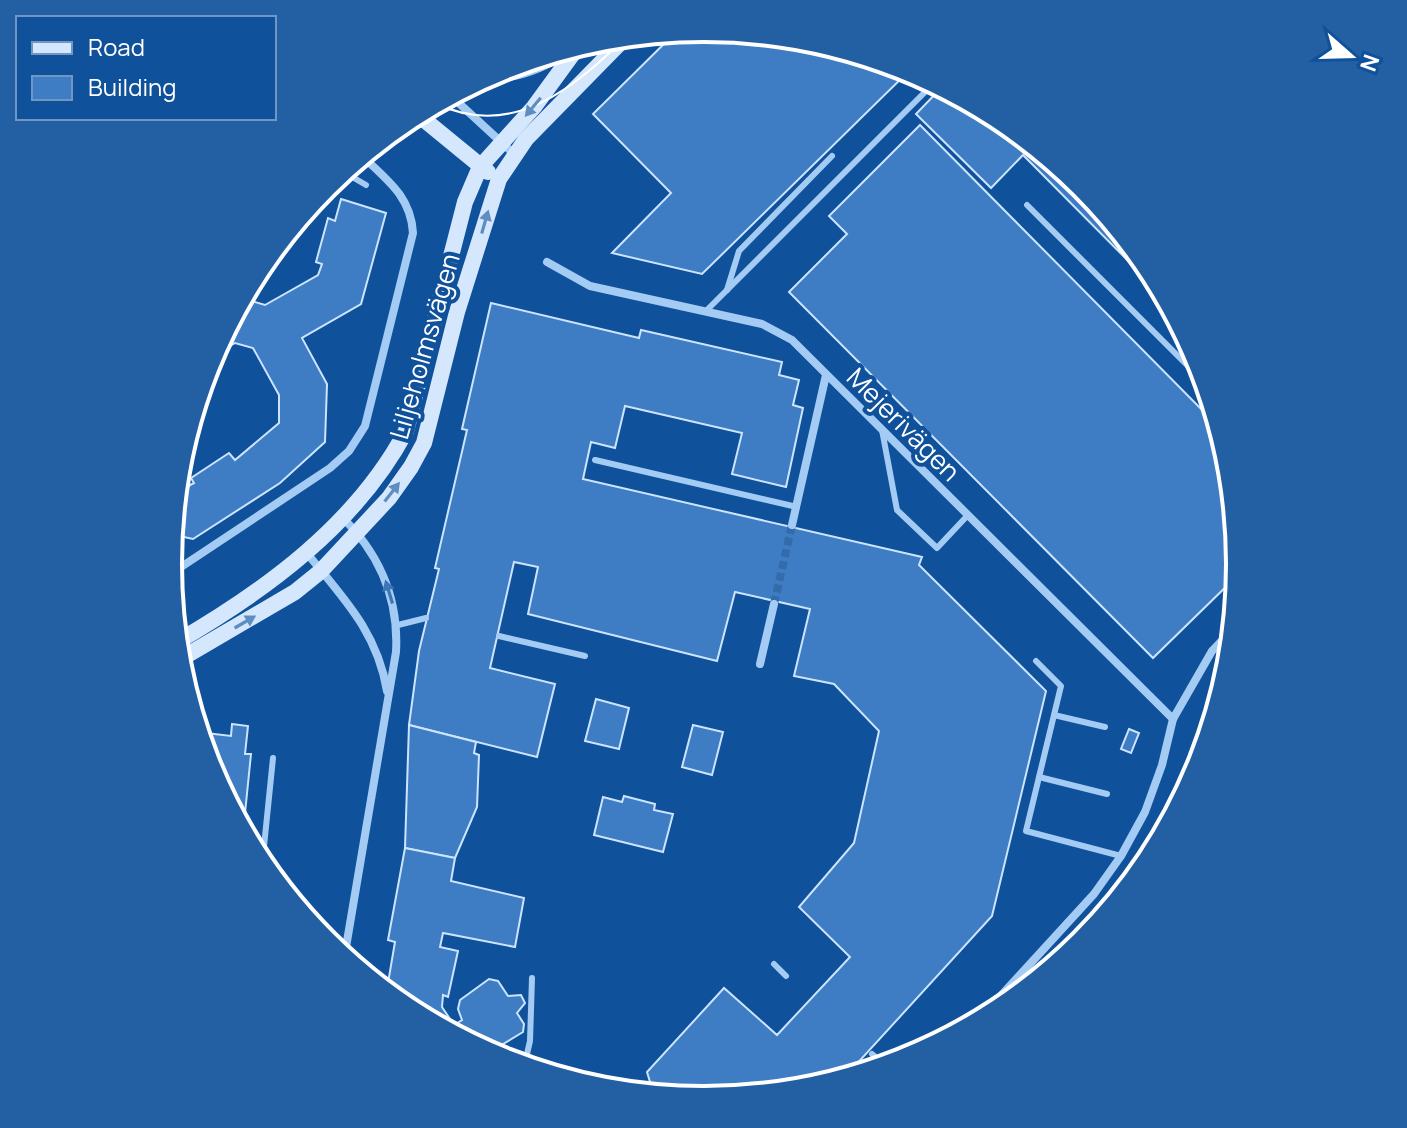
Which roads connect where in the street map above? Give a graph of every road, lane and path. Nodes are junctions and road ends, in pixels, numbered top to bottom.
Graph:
1 (614, 50) edge
2 (567, 60) edge
3 (925, 92) edge
4 (459, 103) edge
5 (427, 122) edge
6 (500, 142) junction
7 (514, 154) junction
8 (832, 156) dead end
9 (370, 163) edge
10 (480, 167) junction
11 (353, 177) edge
12 (499, 179) junction
13 (366, 185) dead end
14 (1027, 205) dead end
15 (547, 262) dead end
16 (726, 293) junction
17 (706, 311) junction
18 (1186, 364) edge
19 (826, 375) junction
20 (882, 430) junction
21 (595, 460) dead end
22 (797, 507) junction
23 (341, 515) junction
24 (968, 515) junction
25 (792, 525) tunnel mouth
26 (358, 532) junction
27 (306, 552) junction
28 (182, 566) edge
29 (321, 571) junction
30 (774, 604) tunnel mouth
31 (426, 618) dead end
32 (398, 625) junction
33 (187, 636) edge
34 (499, 636) dead end
35 (1219, 644) edge
36 (190, 654) edge
37 (585, 656) dead end
38 (1036, 661) dead end
39 (760, 664) dead end
40 (388, 696) junction
41 (1054, 715) junction
42 (1173, 719) junction
43 (1105, 727) dead end
44 (273, 758) dead end
45 (1039, 777) junction
46 (1107, 794) dead end
47 (264, 846) edge
48 (1121, 856) junction
49 (346, 944) edge
50 (774, 964) dead end
51 (786, 976) dead end
52 (532, 978) dead end
53 (1009, 987) edge
54 (872, 1054) dead end
55 (527, 1055) edge
56 (875, 1057) edge

1 - 7 street, Liljeholmsvägen
2 -> 6 street, Liljeholmsvägen
3 - 16 lane
4 - 6 street
5 - 10 street
6 - 7 street
6 - 10 street, Liljeholmsvägen
7 - 12 street, Liljeholmsvägen
8 - 16 lane
9 - 28 street
10 - 12 street
10 - 23 street, Liljeholmsvägen
11 - 13 lane
26 -> 12 street, Liljeholmsvägen
14 - 18 lane
15 - 17 street, Mejerivägen
16 - 17 lane
17 - 19 street, Mejerivägen
19 - 20 street, Mejerivägen
19 - 22 street
20 - 24 street, Mejerivägen
20 - 24 lane
21 - 22 lane
22 - 25 street
23 - 26 street
23 - 27 street, Liljeholmsvägen
24 - 42 street, Mejerivägen
26 - 29 street, Liljeholmsvägen
32 -> 26 street
27 - 29 street
27 - 33 street, Liljeholmsvägen
36 -> 29 street, Liljeholmsvägen
29 - 40 street
30 - 39 street
31 - 32 lane
32 - 40 street
34 - 37 lane
35 - 42 street
38 - 41 lane
40 - 49 street
41 - 43 lane
41 - 45 lane
42 - 48 street
44 - 47 lane
45 - 46 lane
45 - 48 lane
48 - 53 street
50 - 51 lane
52 - 55 lane
54 - 56 lane

